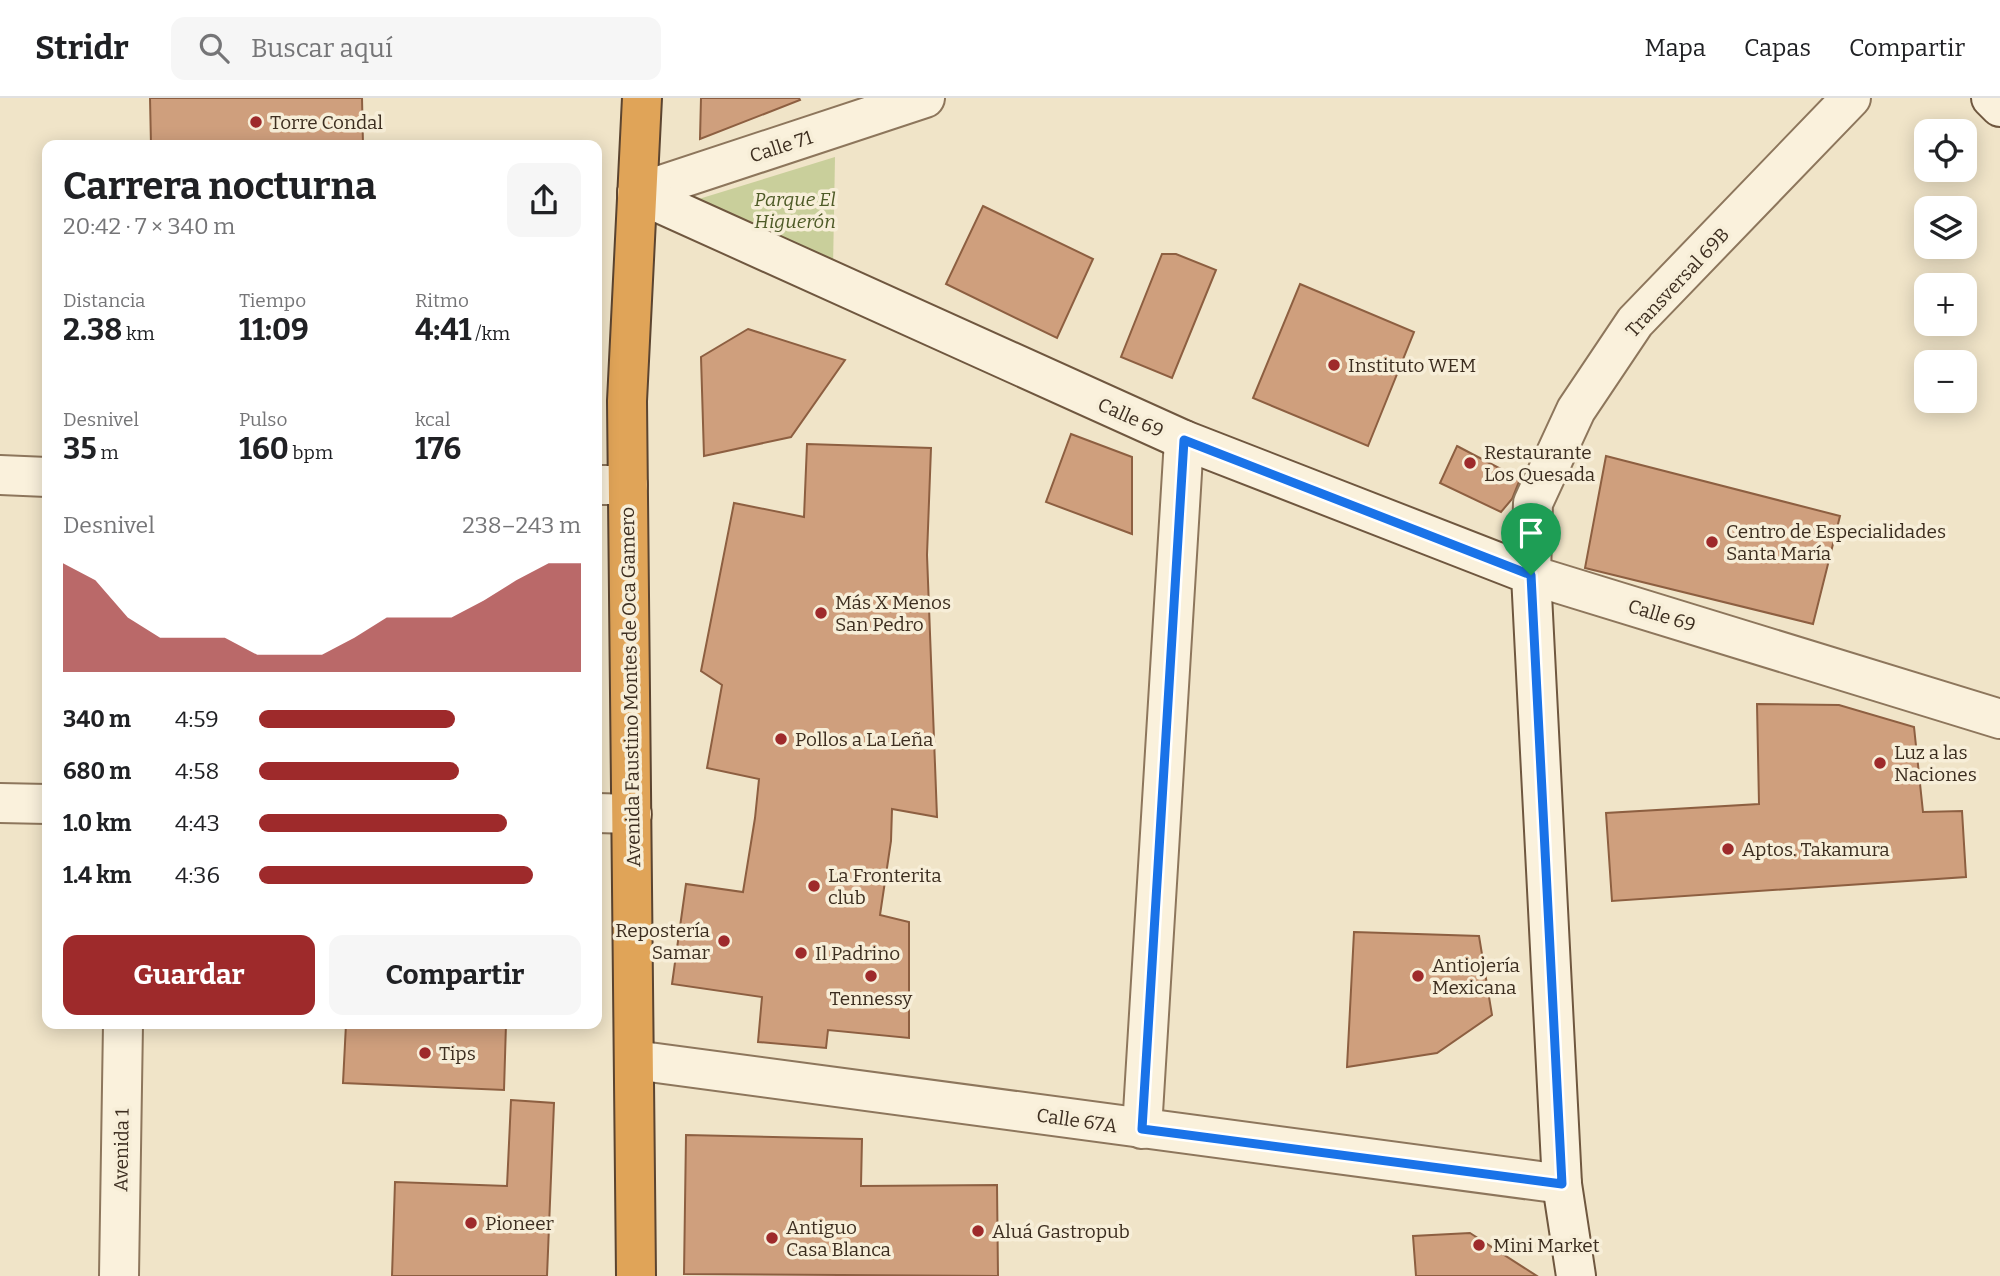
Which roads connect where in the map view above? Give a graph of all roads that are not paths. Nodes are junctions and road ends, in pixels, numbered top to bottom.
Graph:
1 (642, 98) edge
2 (925, 98) edge
3 (1851, 98) edge
4 (1991, 98) edge
5 (2000, 107) edge
6 (637, 193) junction
7 (1184, 440) junction
8 (0, 475) edge
9 (42, 477) edge
10 (612, 485) edge
11 (1531, 575) junction
12 (2000, 719) edge
13 (0, 803) edge
14 (42, 804) edge
15 (614, 814) edge
16 (123, 1029) edge
17 (634, 1060) junction
18 (1142, 1129) junction
19 (1562, 1184) junction
20 (119, 1276) edge
21 (636, 1276) edge
22 (1576, 1276) edge

1 - 6 highway, Avenida Faustino Montes de Oca Gamero
2 - 6 street, Calle 71
3 - 11 street, Transversal 69B
4 - 5 street
6 - 7 street, Calle 69
6 - 10 highway, Avenida Faustino Montes de Oca Gamero
7 - 11 street, Calle 69
7 - 18 street
8 - 9 street
10 - 15 highway, Avenida Faustino Montes de Oca Gamero
11 - 12 street, Calle 69
11 - 19 street, Transversal 69B
13 - 14 street
15 - 17 highway, Avenida Faustino Montes de Oca Gamero
16 - 20 street, Avenida 1
17 - 18 street, Calle 67A
17 - 21 highway, Avenida Faustino Montes de Oca Gamero
18 - 19 street, Calle 67A
19 - 22 street, Transversal 69B

